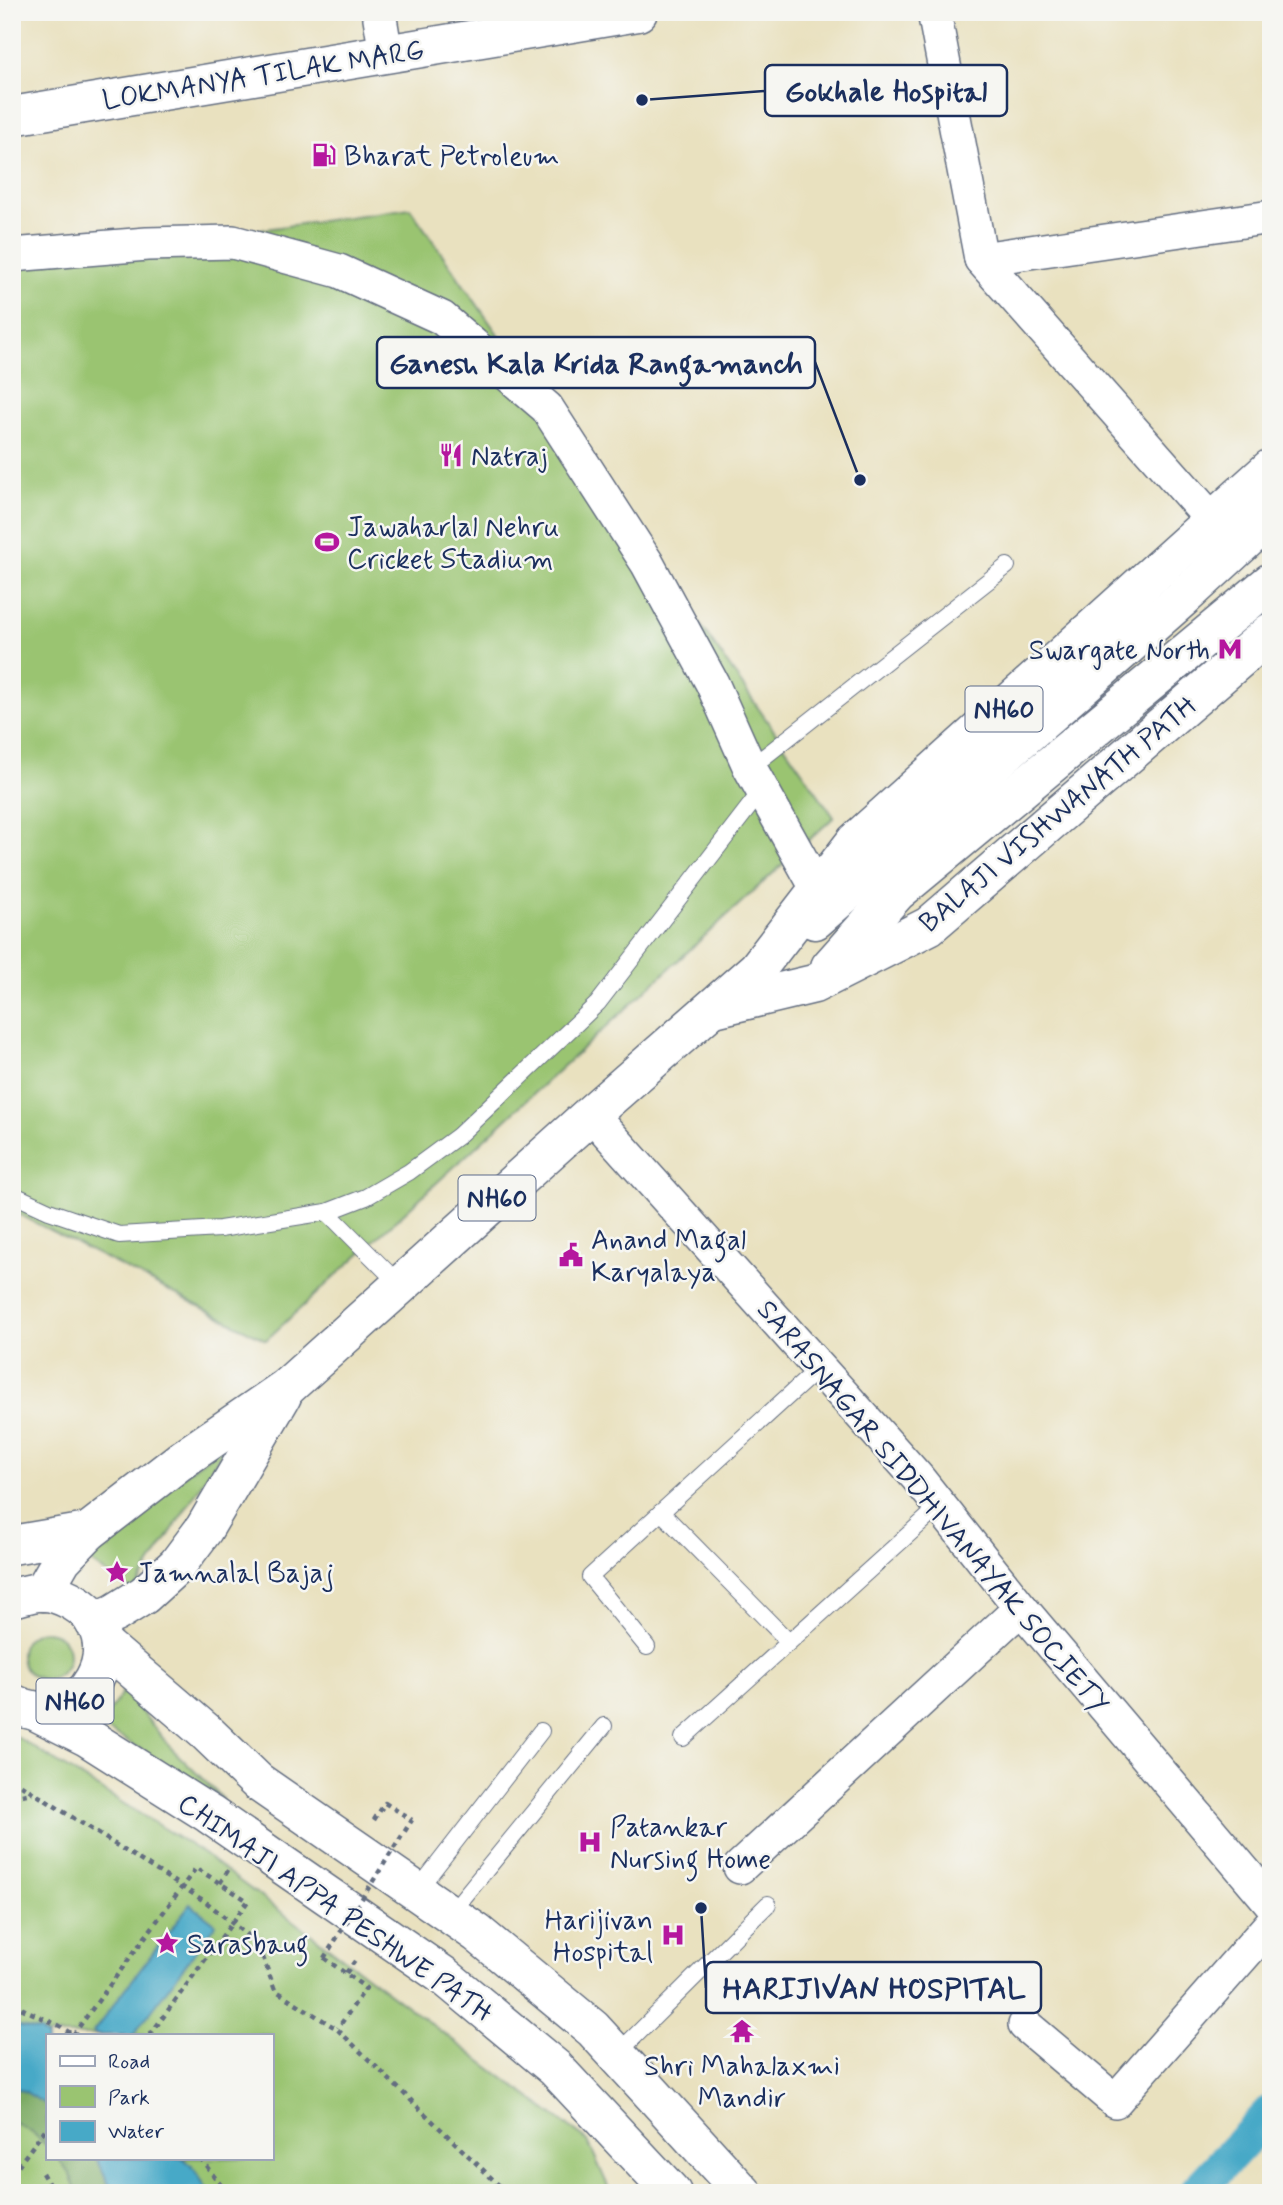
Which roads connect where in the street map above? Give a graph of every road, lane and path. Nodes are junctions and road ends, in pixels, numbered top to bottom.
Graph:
1 (379, 12) edge
2 (638, 12) edge
3 (934, 12) edge
4 (386, 54) junction
5 (12, 116) edge
6 (1271, 217) edge
7 (12, 255) edge
8 (981, 259) junction
9 (1271, 468) edge
10 (1271, 517) edge
11 (1213, 521) junction
12 (1007, 566) dead end
13 (1271, 582) edge
14 (1271, 632) edge
15 (756, 779) junction
16 (818, 890) junction
17 (757, 969) junction
18 (814, 984) junction
19 (709, 1009) junction
20 (591, 1114) junction
21 (12, 1194) edge
22 (327, 1212) junction
23 (400, 1286) junction
24 (820, 1367) junction
25 (286, 1388) junction
26 (940, 1506) junction
27 (661, 1512) junction
28 (88, 1532) junction
29 (12, 1545) edge
30 (28, 1595) edge
31 (1021, 1608) junction
32 (98, 1633) junction
33 (789, 1642) junction
34 (647, 1647) dead end
35 (24, 1707) edge
36 (604, 1726) dead end
37 (541, 1731) dead end
38 (683, 1738) dead end
39 (12, 1779) edge
40 (33, 1793) junction
41 (12, 1797) edge
42 (385, 1803) dead end
43 (740, 1867) dead end
44 (181, 1886) junction
45 (417, 1891) junction
46 (1271, 1903) edge
47 (768, 1904) dead end
48 (450, 1914) junction
49 (232, 1923) junction
50 (1271, 1924) edge
51 (12, 2004) edge
52 (1025, 2025) dead end
53 (337, 2029) junction
54 (72, 2034) edge
55 (74, 2034) edge
56 (151, 2034) edge
57 (616, 2055) junction
58 (46, 2128) edge
59 (202, 2160) edge
60 (43, 2173) dead end
61 (12, 2174) edge
62 (54, 2193) edge
63 (227, 2193) edge
64 (507, 2193) edge
65 (672, 2193) edge
66 (743, 2193) edge

1 - 4 street
2 - 4 main road, LOKMANYA TILAK MARG
3 - 8 street
4 - 5 main road, LOKMANYA TILAK MARG
6 - 8 street
7 - 15 street
8 - 11 street
9 - 11 main road, BALAJI VISHWANATH PATH / NH60
10 - 17 main road
11 - 16 main road, BALAJI VISHWANATH PATH / NH60
12 - 15 lane
13 - 18 main road
14 - 18 main road, BALAJI VISHWANATH PATH / NH60
15 - 16 street
15 - 22 lane
16 - 17 main road, BALAJI VISHWANATH PATH / NH60
17 - 19 main road, BALAJI VISHWANATH PATH / NH60
18 - 19 main road, BALAJI VISHWANATH PATH / NH60
19 - 20 main road, BALAJI VISHWANATH PATH / NH60
20 - 23 main road, BALAJI VISHWANATH PATH / NH60
20 - 24 street, SARASNAGAR SIDDHIVANAYAK SOCIETY
21 - 22 lane
22 - 23 lane
23 - 25 main road, BALAJI VISHWANATH PATH / NH60
24 - 26 street, SARASNAGAR SIDDHIVANAYAK SOCIETY
24 - 27 lane
25 - 28 main road, BALAJI VISHWANATH PATH / NH60
25 - 32 main road, BALAJI VISHWANATH PATH / NH60
26 - 31 street, SARASNAGAR SIDDHIVANAYAK SOCIETY
26 - 33 lane
27 - 33 lane
27 - 34 lane
28 - 29 main road
28 - 30 main road, BALAJI VISHWANATH PATH / NH60
30 - 32 main road, BALAJI VISHWANATH PATH / NH60
31 - 43 street
31 - 46 street, SARASNAGAR SIDDHIVANAYAK SOCIETY
32 - 35 main road, NH60
32 - 45 main road, CHIMAJI APPA PESHWE PATH
33 - 38 lane
35 - 65 main road, CHIMAJI APPA PESHWE PATH
36 - 48 lane
37 - 45 lane
39 - 40 path
40 - 41 path
40 - 44 path
42 - 53 path, bridge
44 - 49 path
44 - 49 path
44 - 55 path
45 - 48 main road, CHIMAJI APPA PESHWE PATH
47 - 57 lane
48 - 57 main road, CHIMAJI APPA PESHWE PATH
49 - 53 path
49 - 56 path
50 - 52 street
51 - 54 path
53 - 64 path
57 - 66 main road, CHIMAJI APPA PESHWE PATH
58 - 61 path
59 - 63 path
60 - 62 path

